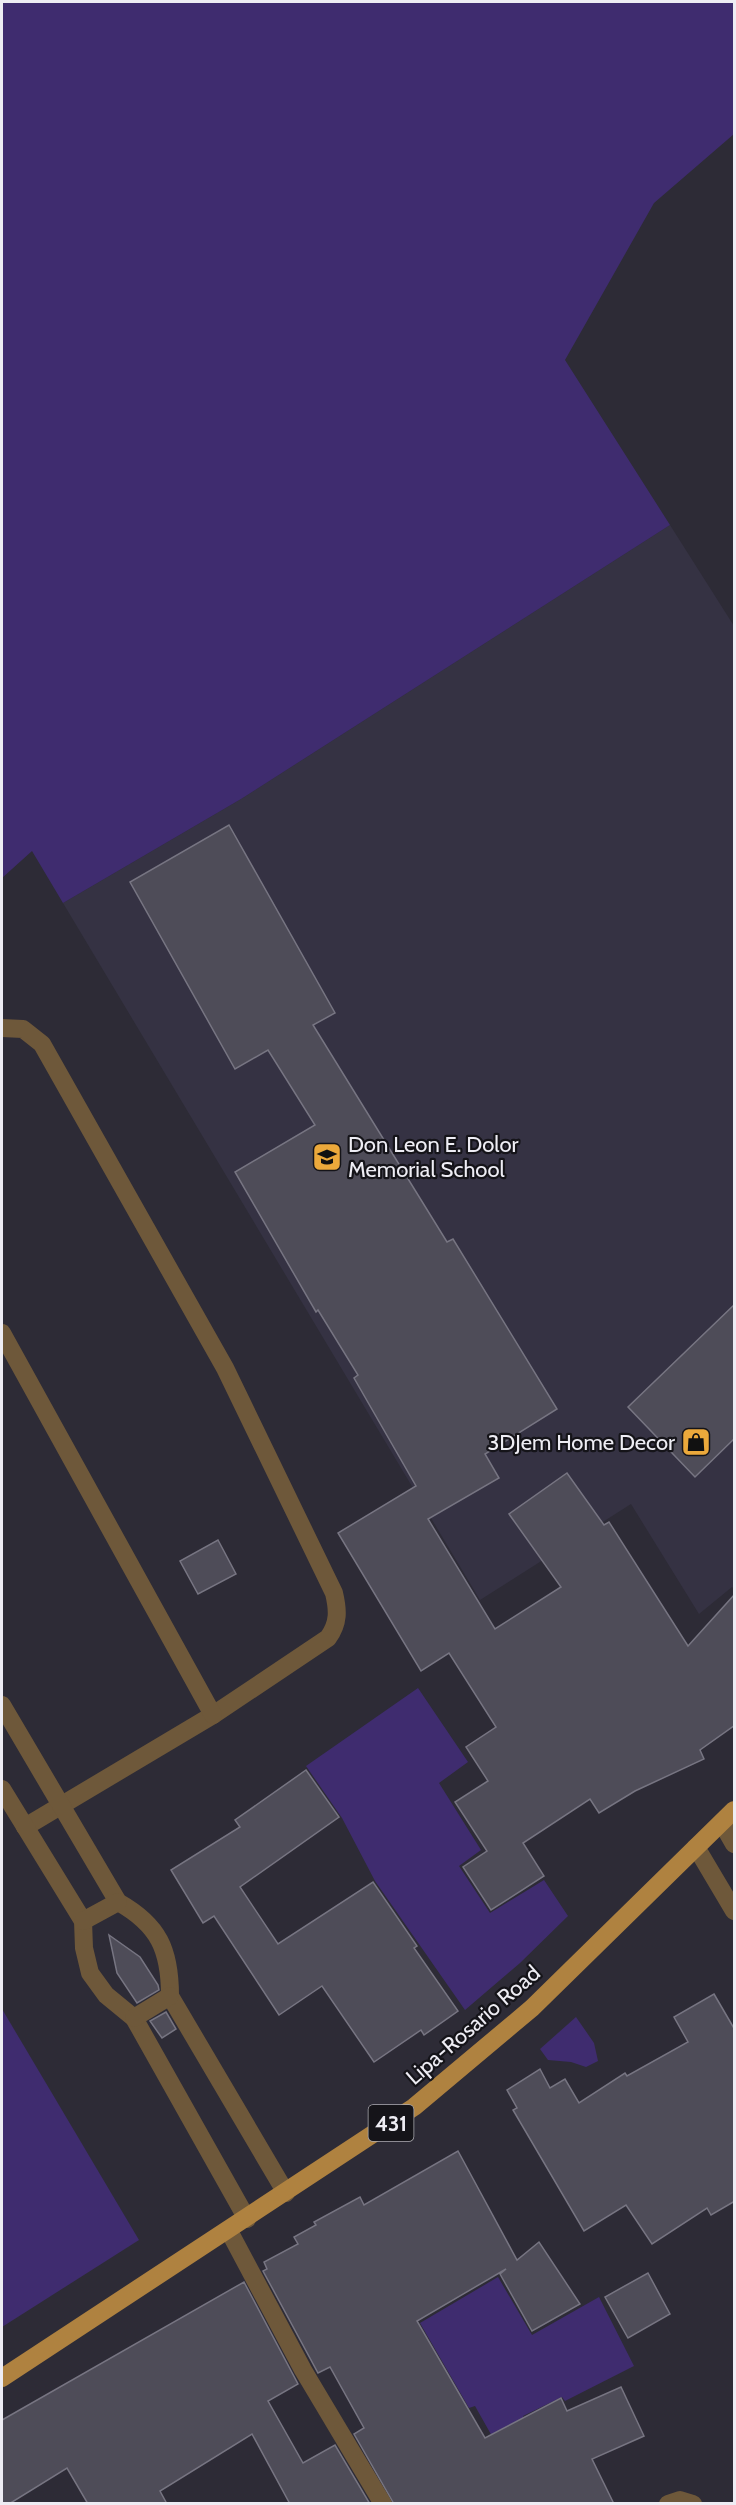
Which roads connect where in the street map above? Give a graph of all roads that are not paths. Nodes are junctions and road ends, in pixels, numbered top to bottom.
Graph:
1 (2, 1028) edge
2 (2, 1333) edge
3 (2, 1704) edge
4 (213, 1715) junction
5 (2, 1789) edge
6 (62, 1806) junction
7 (728, 1816) edge
8 (25, 1827) junction
9 (735, 1844) edge
10 (696, 1847) junction
11 (118, 1902) junction
12 (735, 1911) edge
13 (83, 1921) junction
14 (170, 1996) junction
15 (134, 2018) junction
16 (286, 2193) junction
17 (247, 2219) junction
18 (229, 2231) junction
19 (2, 2378) edge
20 (383, 2504) edge
21 (668, 2504) edge
22 (693, 2504) edge

1 - 4 street
2 - 4 street
3 - 6 street
4 - 6 street
5 - 8 street
6 - 8 street
6 - 11 street
7 - 9 street
7 - 10 main road, Lipa-Rosario Road / 431
8 - 13 street
10 - 12 street
10 - 16 main road, Lipa-Rosario Road / 431
11 - 13 street
11 - 14 street
13 - 15 street
14 - 15 street
14 - 16 street
15 - 17 street
16 - 17 main road, Lipa-Rosario Road / 431
17 - 18 main road, Lipa-Rosario Road / 431
18 - 19 main road, Lipa-Rosario Road / 431
18 - 20 street
21 - 22 street

